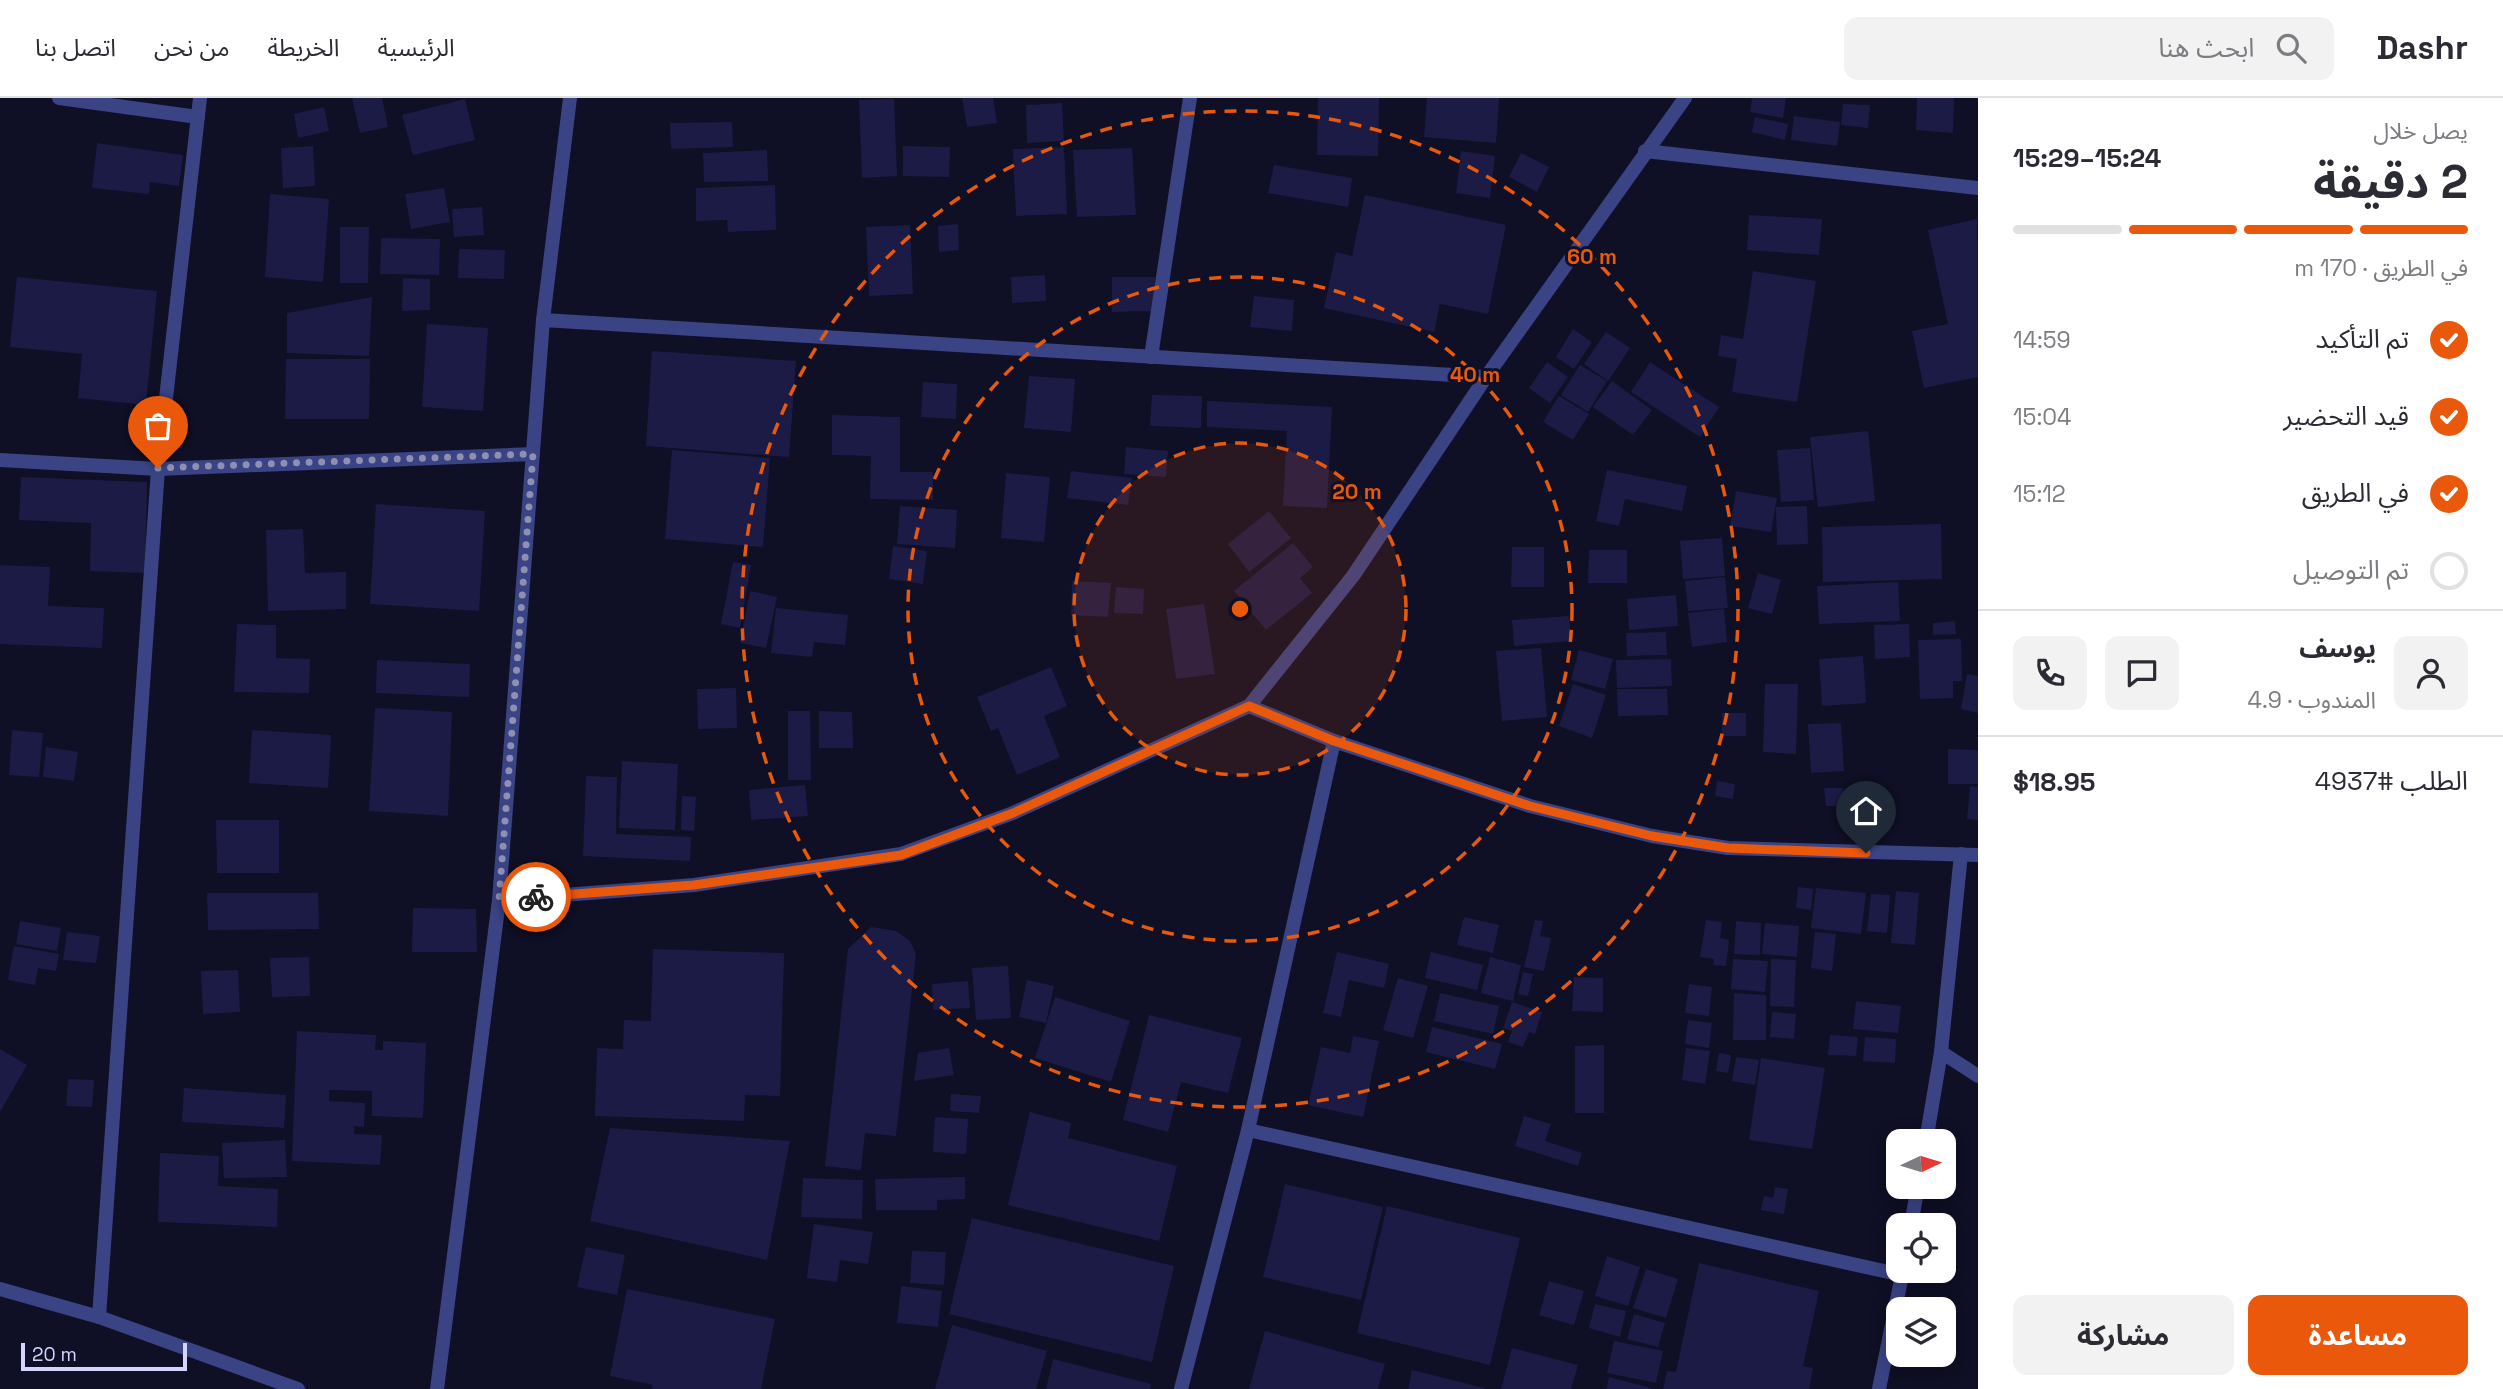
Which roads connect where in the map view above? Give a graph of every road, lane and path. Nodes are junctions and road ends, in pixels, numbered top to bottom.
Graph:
1 (58, 98) edge
2 (200, 98) edge
3 (570, 98) edge
4 (1190, 98) edge
5 (1685, 98) edge
6 (198, 117) junction
7 (1645, 150) junction
8 (1978, 188) edge
9 (543, 320) junction
10 (1151, 357) junction
11 (1486, 377) junction
12 (533, 454) junction
13 (0, 460) edge
14 (158, 468) junction
15 (1249, 706) junction
16 (1334, 741) junction
17 (1961, 854) junction
18 (1978, 855) edge
19 (499, 900) junction
20 (1941, 1052) junction
21 (1978, 1076) edge
22 (1928, 1129) edge
23 (1248, 1130) junction
24 (1886, 1270) edge
25 (1900, 1283) edge
26 (0, 1289) edge
27 (99, 1317) junction
28 (298, 1389) edge
29 (437, 1389) edge
30 (1181, 1389) edge
31 (1879, 1389) edge

1 - 6 street
2 - 6 street
3 - 9 street
4 - 10 street
5 - 7 street
6 - 14 street
7 - 8 street
7 - 11 street
9 - 10 street
9 - 12 street
10 - 11 street
11 - 15 street
12 - 14 street
12 - 19 street
13 - 14 street
14 - 27 street
15 - 16 street
15 - 19 street
16 - 17 street
16 - 23 street
17 - 18 street
17 - 20 street
19 - 29 street
20 - 21 street
20 - 22 street
23 - 24 street
23 - 30 street
25 - 31 street
26 - 27 street
27 - 28 street

